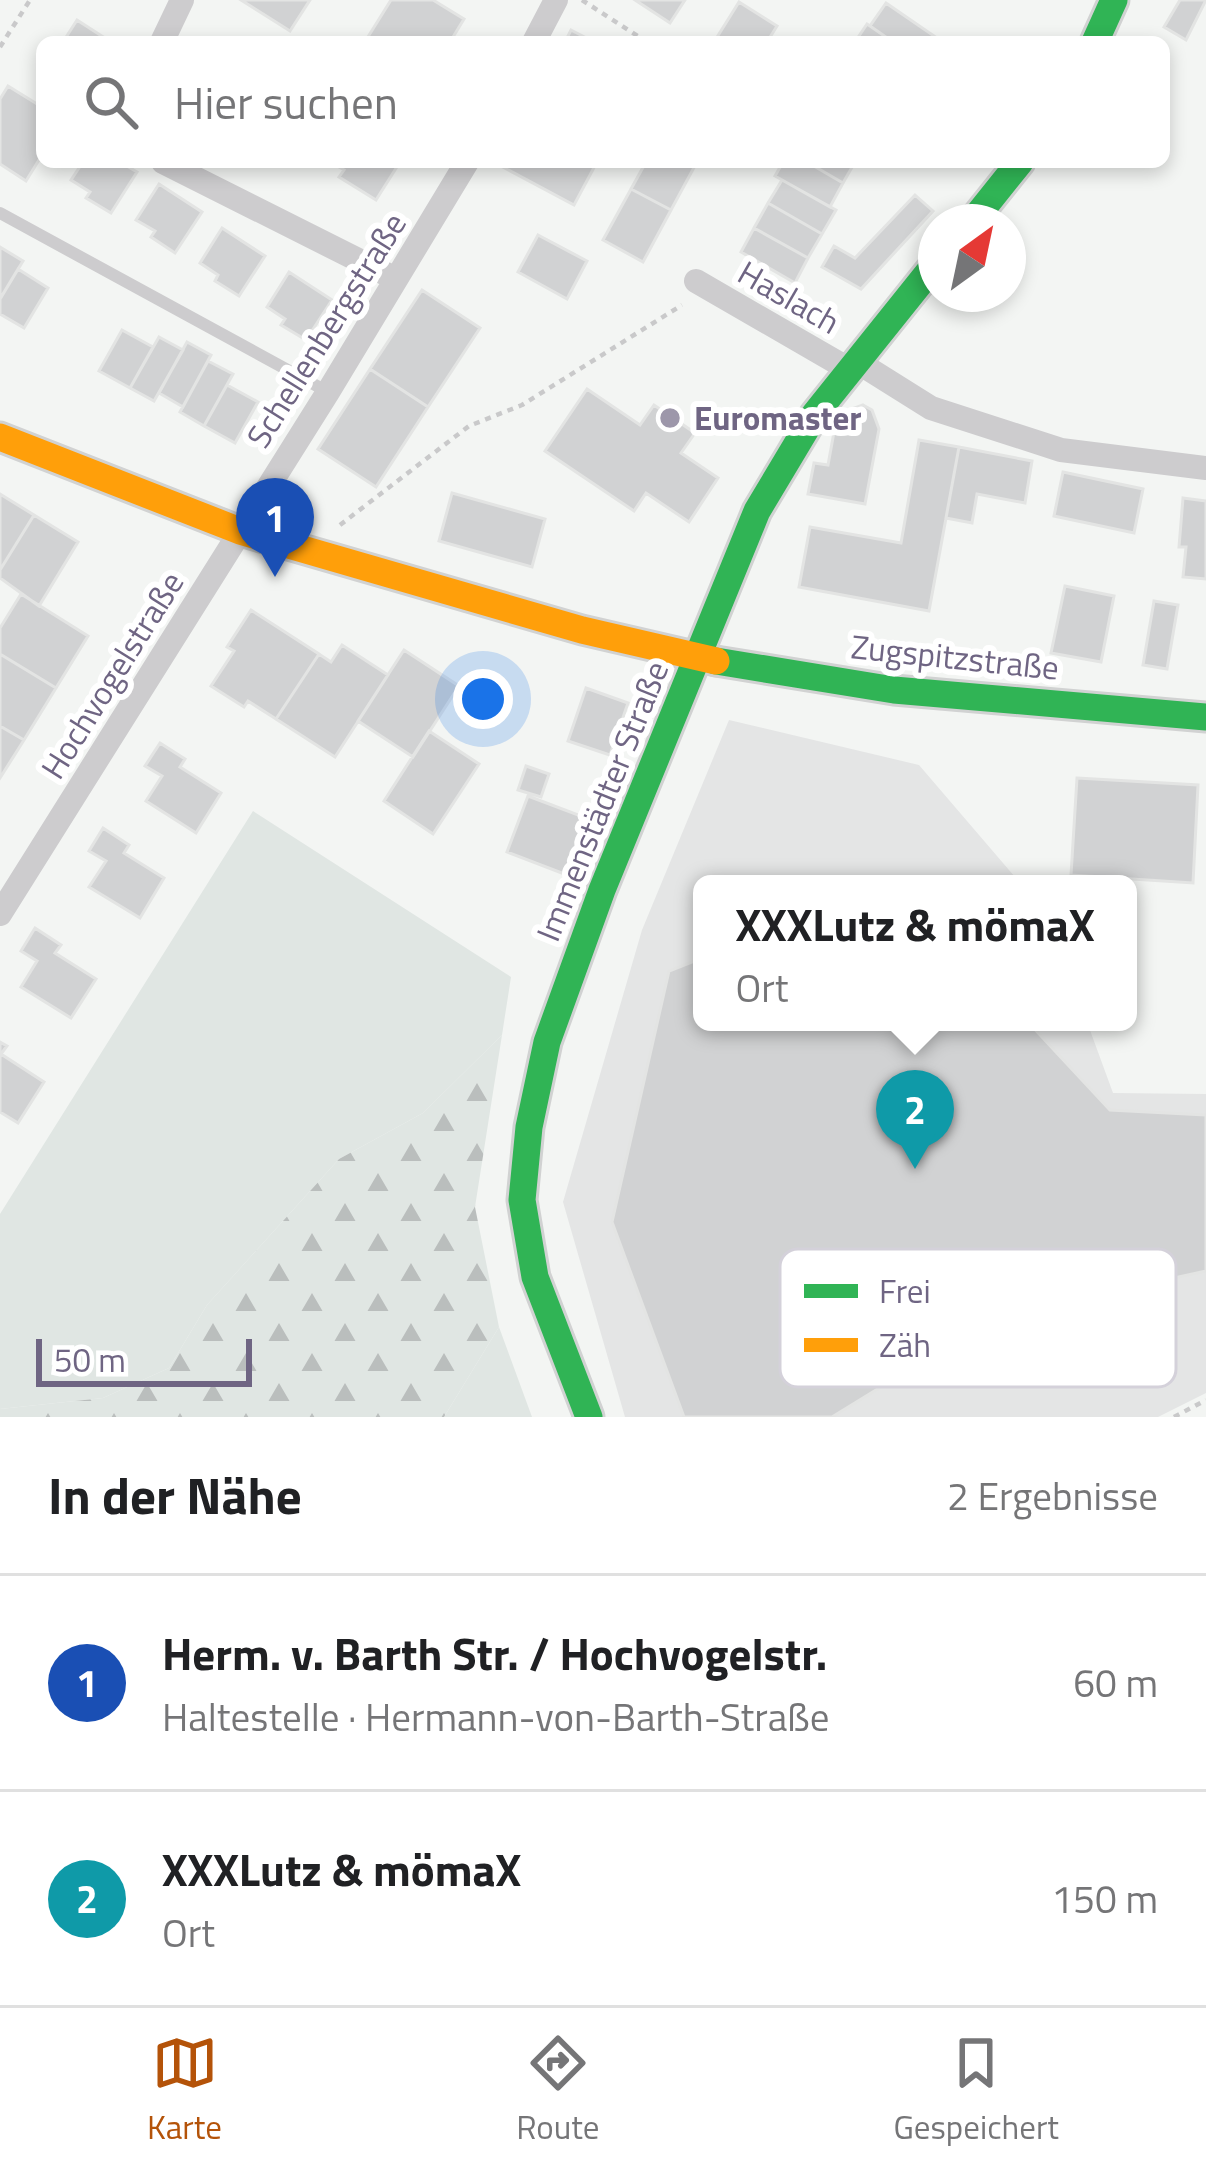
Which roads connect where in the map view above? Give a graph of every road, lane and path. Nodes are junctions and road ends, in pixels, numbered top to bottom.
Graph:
1 (30, 0) edge
2 (182, 0) edge
3 (556, 0) edge
4 (582, 0) edge
5 (1114, 0) edge
6 (165, 36) edge
7 (536, 36) edge
8 (637, 36) edge
9 (1098, 36) edge
10 (0, 47) edge
11 (176, 168) edge
12 (463, 168) edge
13 (1015, 168) edge
14 (986, 204) edge
15 (0, 214) edge
16 (396, 279) junction
17 (918, 285) edge
18 (706, 288) joint
19 (853, 365) junction
20 (328, 392) junction
21 (0, 437) edge
22 (1206, 468) edge
23 (240, 531) junction
24 (302, 550) junction
25 (698, 658) junction
26 (1206, 716) edge
27 (7, 887) edge
28 (0, 914) edge
29 (1206, 1400) edge
30 (589, 1417) edge
31 (1174, 1417) edge

1 - 10 path
2 - 6 street
3 - 7 street
4 - 8 path
5 - 9 street
11 - 16 street
12 - 16 street, Schellenbergstraße
13 - 14 street
15 - 20 lane
16 - 20 street, Schellenbergstraße
17 - 19 street, Immenstädter Straße
18 - 19 street, Haslach
18 - 24 path
19 - 22 street, Haslach
19 - 25 street, Immenstädter Straße
20 - 23 street, Schellenbergstraße
21 - 23 street, Zugspitzstraße
23 - 24 street, Zugspitzstraße
23 - 27 street, Hochvogelstraße
24 - 25 street, Zugspitzstraße
25 - 26 street, Zugspitzstraße
25 - 30 street, Immenstädter Straße
27 - 28 street, Hochvogelstraße
29 - 31 path

